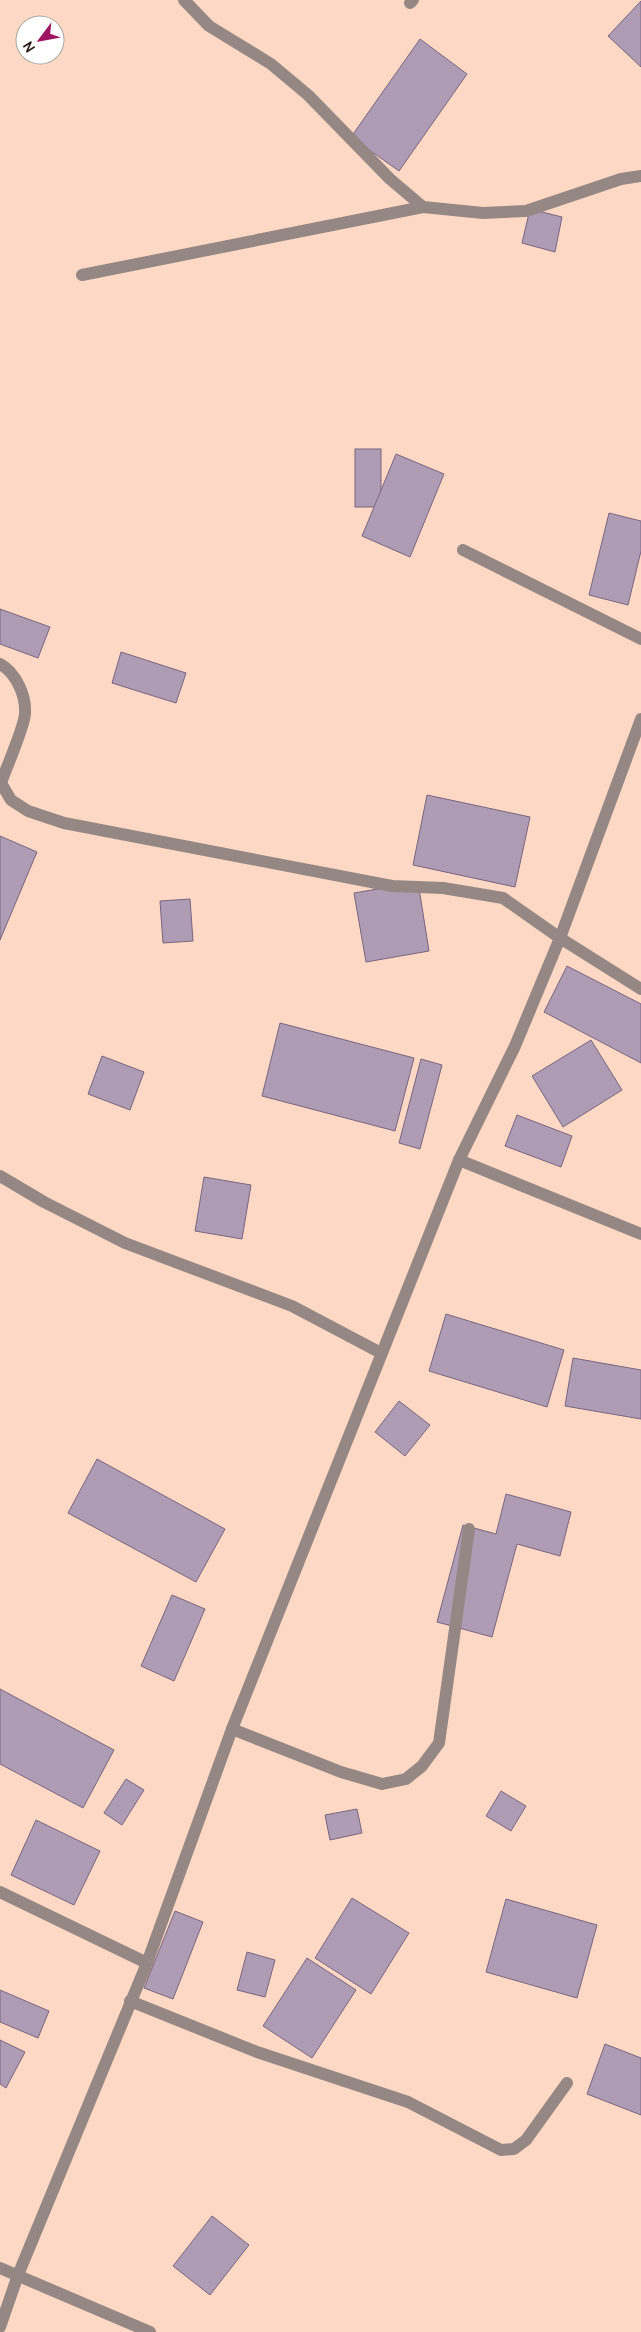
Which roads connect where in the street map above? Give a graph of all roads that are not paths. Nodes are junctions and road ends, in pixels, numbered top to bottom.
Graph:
1 (184, 0) edge
2 (641, 176) edge
3 (423, 207) junction
4 (82, 275) dead end
5 (463, 550) dead end
6 (641, 639) edge
7 (0, 664) edge
8 (641, 719) edge
9 (560, 938) junction
10 (641, 989) edge
11 (459, 1160) junction
12 (0, 1176) edge
13 (641, 1234) edge
14 (381, 1352) junction
15 (469, 1529) dead end
16 (232, 1729) junction
17 (0, 1892) edge
18 (147, 1963) junction
19 (130, 2001) junction
20 (567, 2082) dead end
21 (0, 2268) edge
22 (18, 2275) junction
23 (0, 2327) edge
24 (150, 2332) edge

1 - 3 street
2 - 3 street
3 - 4 street
5 - 6 street
7 - 9 street
8 - 9 street
9 - 10 street
9 - 11 street
11 - 13 street
11 - 14 street
12 - 14 street
14 - 16 street
15 - 16 street
16 - 18 street
17 - 18 street
18 - 19 street
19 - 20 street
19 - 22 street
21 - 22 street
22 - 23 street
22 - 24 street

